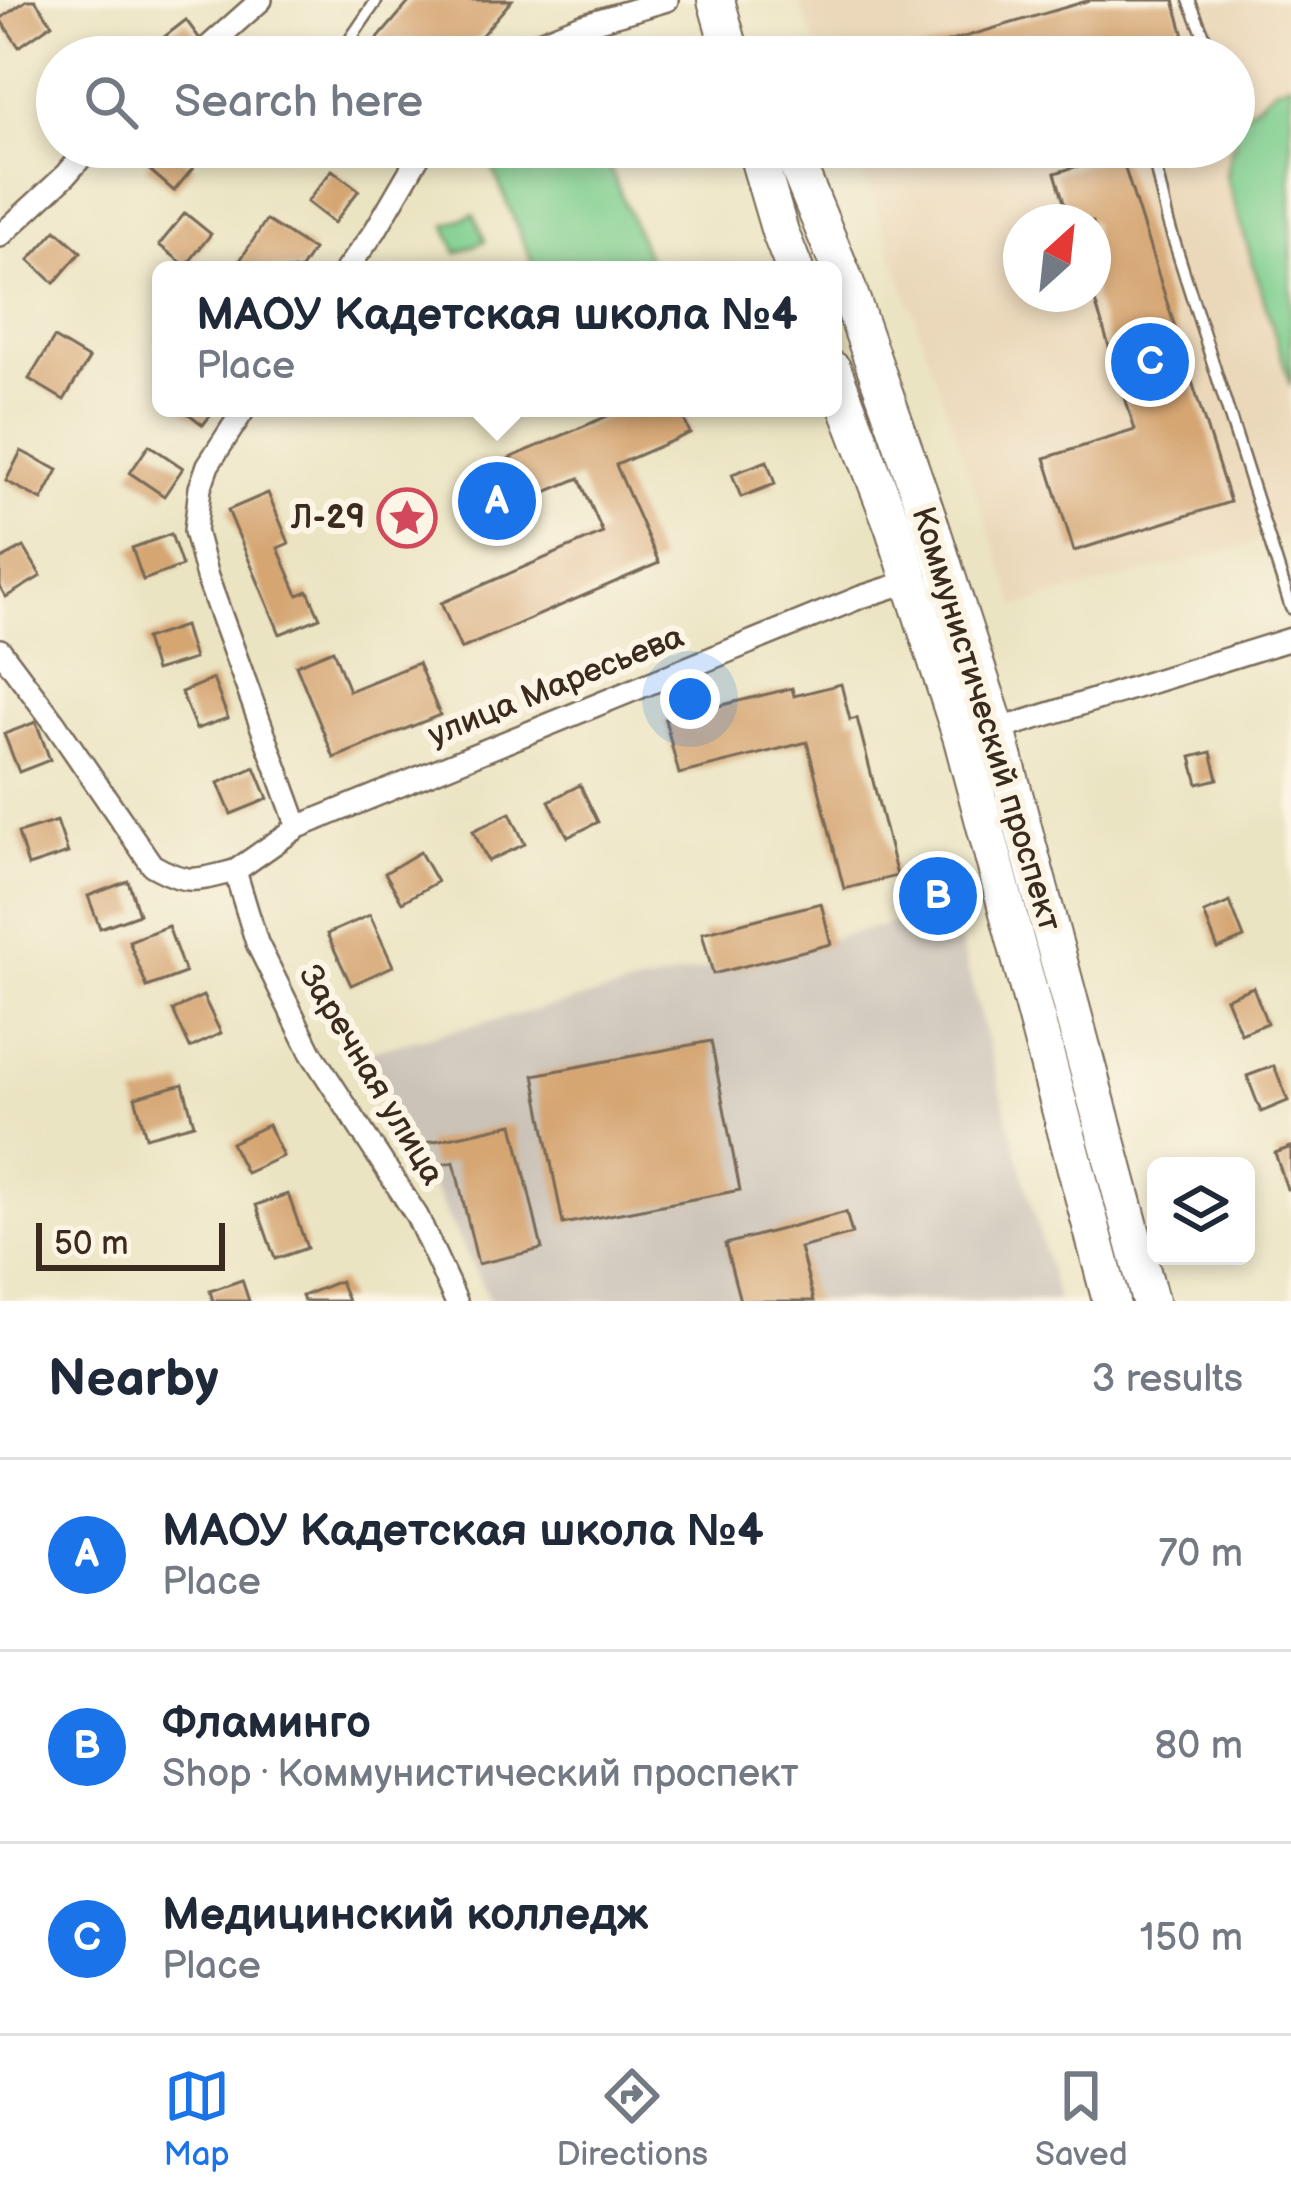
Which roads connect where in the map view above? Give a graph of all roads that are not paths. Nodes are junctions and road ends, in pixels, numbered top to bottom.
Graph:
1 (261, 0) edge
2 (376, 0) edge
3 (667, 0) edge
4 (1189, 0) edge
5 (718, 8) edge
6 (221, 36) edge
7 (352, 36) edge
8 (556, 36) edge
9 (733, 36) edge
10 (1204, 36) edge
11 (73, 168) edge
12 (412, 168) edge
13 (761, 168) edge
14 (798, 168) edge
15 (1156, 168) edge
16 (0, 236) edge
17 (353, 261) edge
18 (791, 261) edge
19 (836, 261) edge
20 (842, 277) edge
21 (842, 394) edge
22 (239, 417) edge
23 (911, 580) junction
24 (1291, 608) edge
25 (1291, 639) edge
26 (0, 650) edge
27 (997, 730) junction
28 (298, 827) junction
29 (236, 871) junction
30 (456, 1301) edge
31 (1111, 1301) edge
32 (1150, 1301) edge

1 - 6 street
2 - 7 lane
3 - 8 street
4 - 10 lane
5 - 9 main road
11 - 16 street
12 - 17 street
13 - 18 main road
14 - 19 main road, Коммунистический проспект
15 - 24 lane
20 - 27 main road, Коммунистический проспект
21 - 23 main road, Коммунистический проспект
22 - 28 street
23 - 28 street, улица Маресьева
23 - 31 main road, Коммунистический проспект
25 - 27 street
26 - 29 street
27 - 32 main road, Коммунистический проспект
28 - 29 street, улица Маресьева
29 - 30 street, Заречная улица

